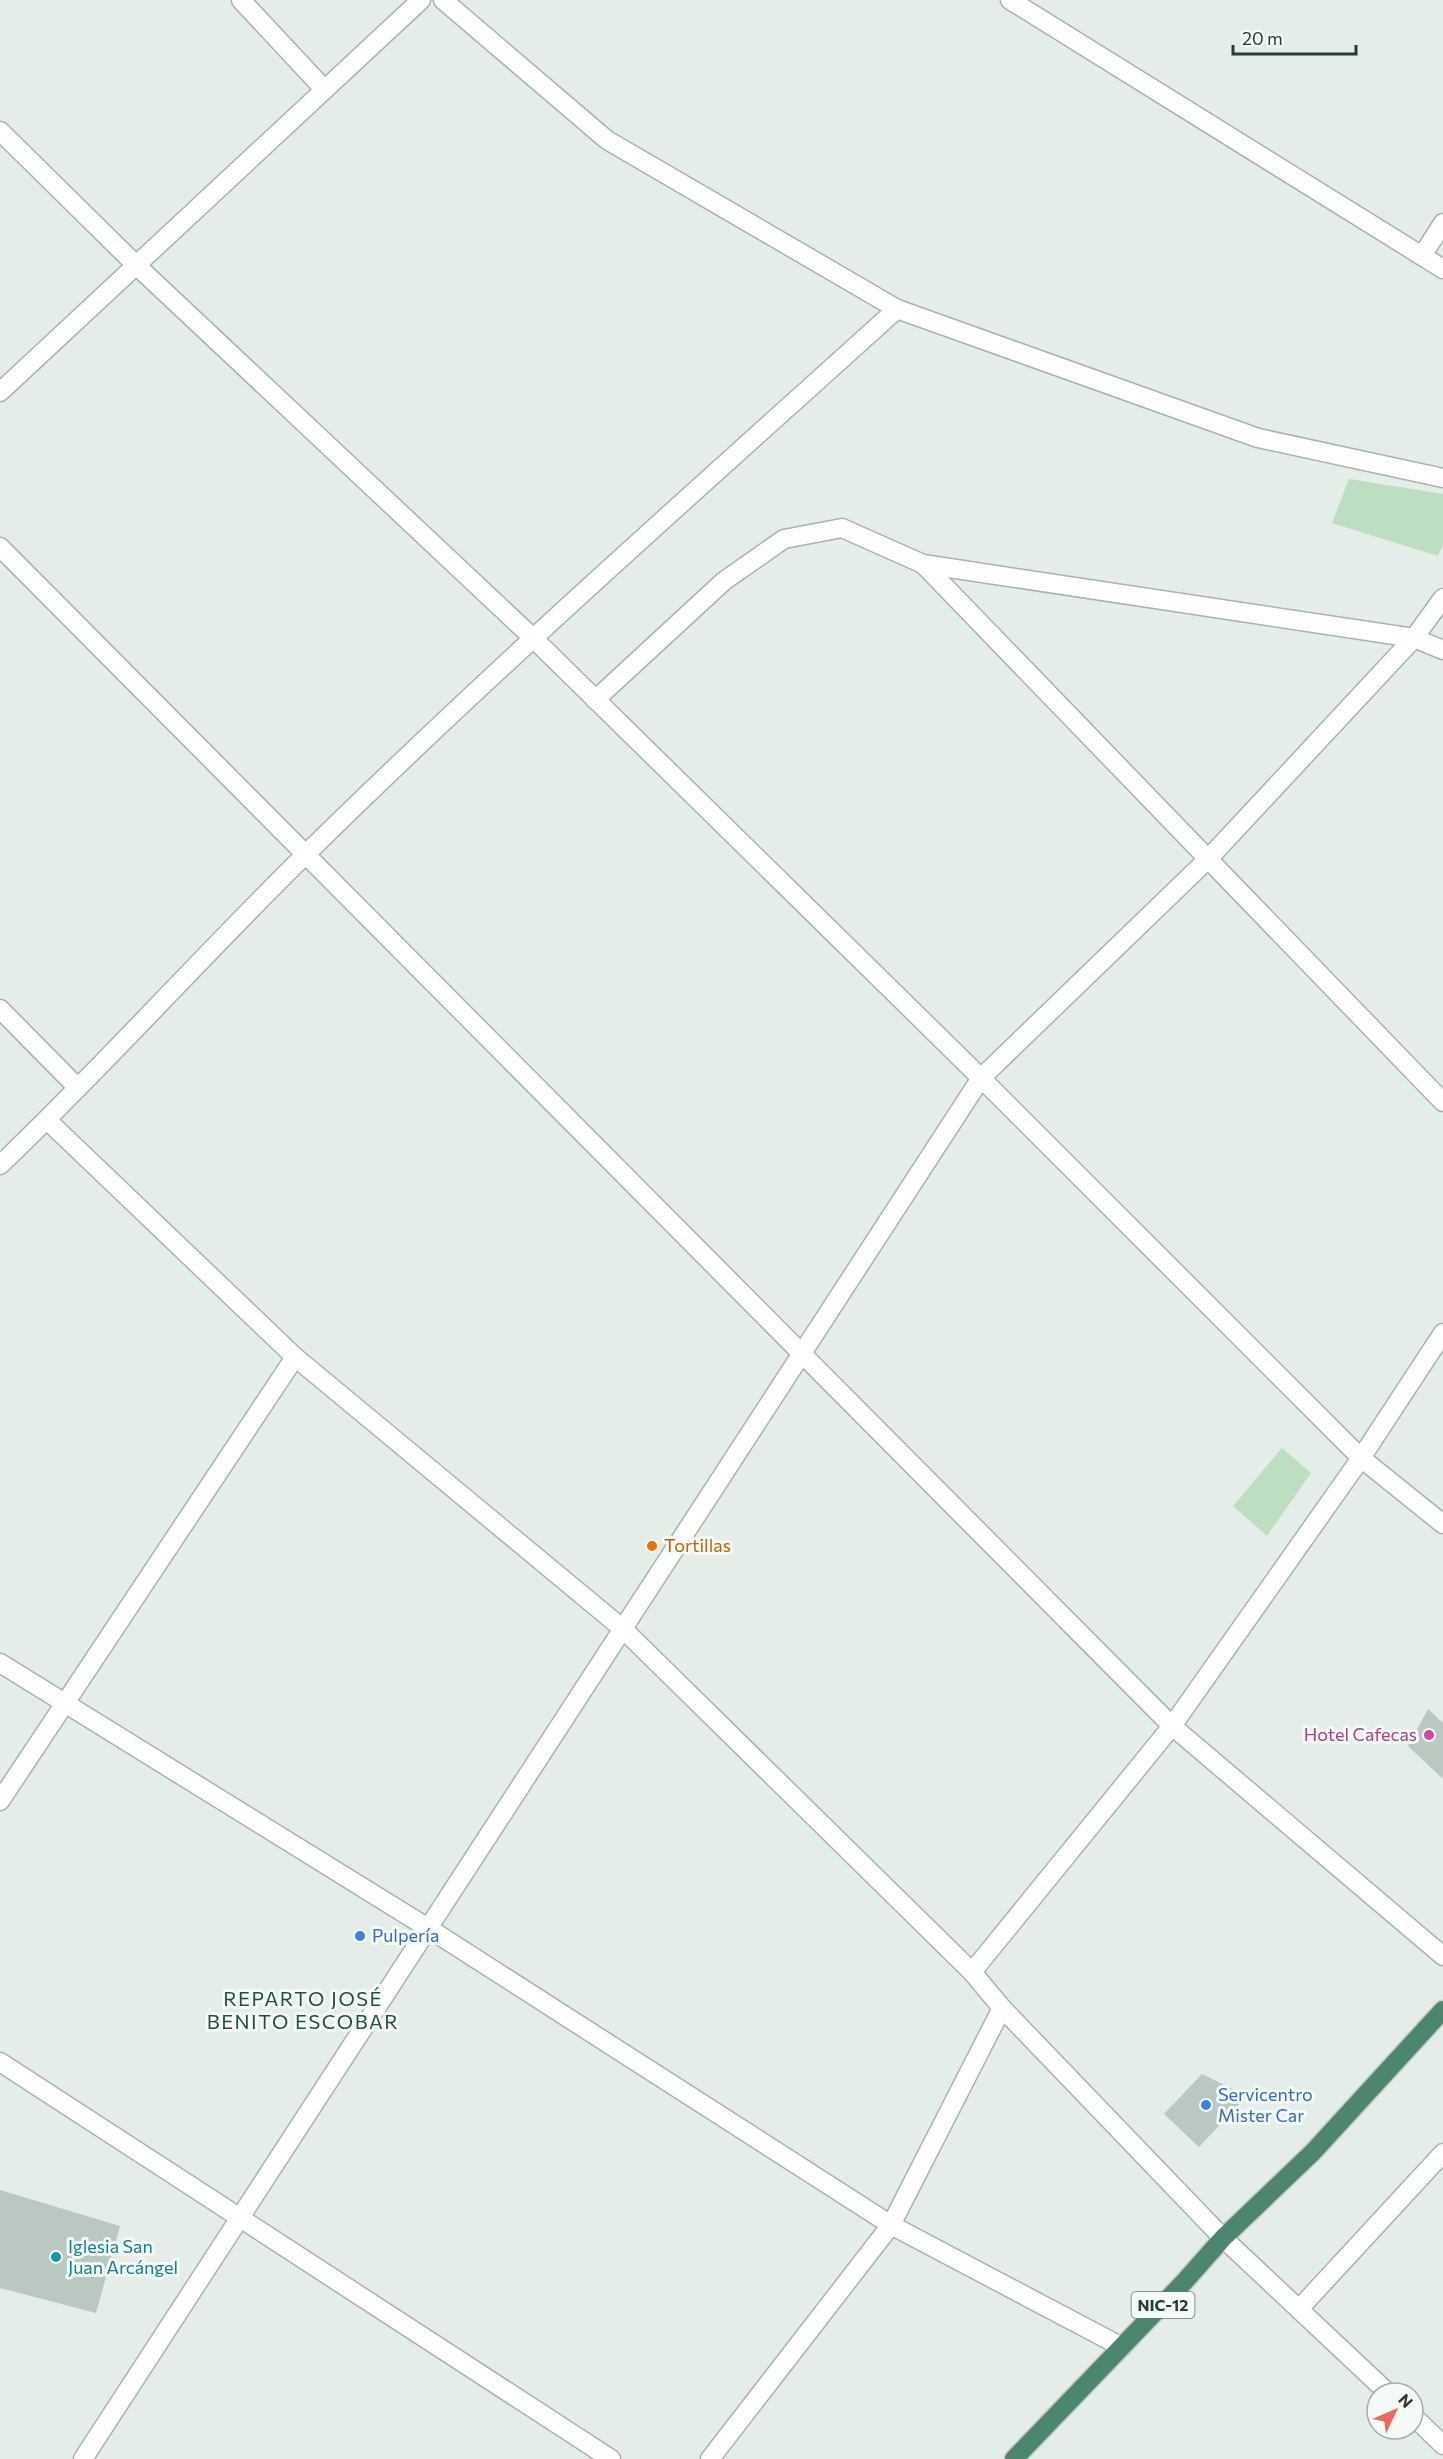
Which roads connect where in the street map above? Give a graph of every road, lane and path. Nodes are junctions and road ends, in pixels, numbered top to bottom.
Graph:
1 (241, 0) edge
2 (421, 0) edge
3 (443, 0) edge
4 (1010, 0) edge
5 (324, 89) junction
6 (0, 131) edge
7 (1443, 223) edge
8 (1422, 256) junction
9 (136, 265) junction
10 (1443, 269) edge
11 (897, 309) junction
12 (0, 392) edge
13 (1443, 478) edge
14 (0, 547) edge
15 (923, 564) junction
16 (1443, 598) edge
17 (533, 638) junction
18 (1414, 638) junction
19 (1443, 650) edge
20 (595, 700) junction
21 (305, 855) junction
22 (1209, 858) junction
23 (0, 1009) edge
24 (981, 1078) junction
25 (78, 1088) junction
26 (1443, 1102) edge
27 (47, 1120) junction
28 (0, 1165) edge
29 (1443, 1333) edge
30 (802, 1353) junction
31 (295, 1358) junction
32 (1361, 1458) junction
33 (1443, 1524) edge
34 (622, 1629) junction
35 (0, 1663) edge
36 (66, 1704) junction
37 (1172, 1726) junction
38 (0, 1801) edge
39 (428, 1928) junction
40 (1443, 1956) edge
41 (972, 1972) junction
42 (1002, 2008) junction
43 (1443, 2010) edge
44 (0, 2062) edge
45 (1443, 2153) edge
46 (240, 2218) junction
47 (891, 2225) junction
48 (1223, 2238) junction
49 (1299, 2309) junction
50 (1122, 2347) junction
51 (1375, 2381) edge
52 (1425, 2428) edge
53 (1443, 2445) edge
54 (83, 2459) edge
55 (611, 2459) edge
56 (710, 2459) edge
57 (1014, 2459) edge

1 - 5 street
2 - 5 street
3 - 11 street
4 - 8 street
5 - 9 street
6 - 9 street
7 - 8 street
8 - 10 street
9 - 12 street
9 - 17 street
11 - 13 street
11 - 17 street
14 - 21 street
15 - 18 street
15 - 20 street
15 - 22 street
16 - 18 street
17 - 20 street
17 - 21 street
18 - 19 street
18 - 22 street
20 - 24 street
21 - 25 street
21 - 30 street
22 - 24 street
22 - 26 street
23 - 25 street
24 - 30 street
24 - 32 street
25 - 27 street
27 - 28 street
27 - 31 street
29 - 32 street
30 - 34 street
30 - 37 street
31 - 34 street
31 - 36 street
32 - 33 street
32 - 37 street
34 - 39 street
34 - 41 street
35 - 36 street
36 - 38 street
36 - 39 street
37 - 40 street
37 - 41 street
39 - 46 street
39 - 47 street
41 - 42 street
42 - 47 street
42 - 48 street
43 - 48 highway, NIC-12
44 - 46 street
45 - 49 street
46 - 54 street
46 - 55 street
47 - 50 street
47 - 56 street
48 - 49 street
48 - 50 highway, NIC-12
49 - 51 street
50 - 57 highway, NIC-12
52 - 53 street

